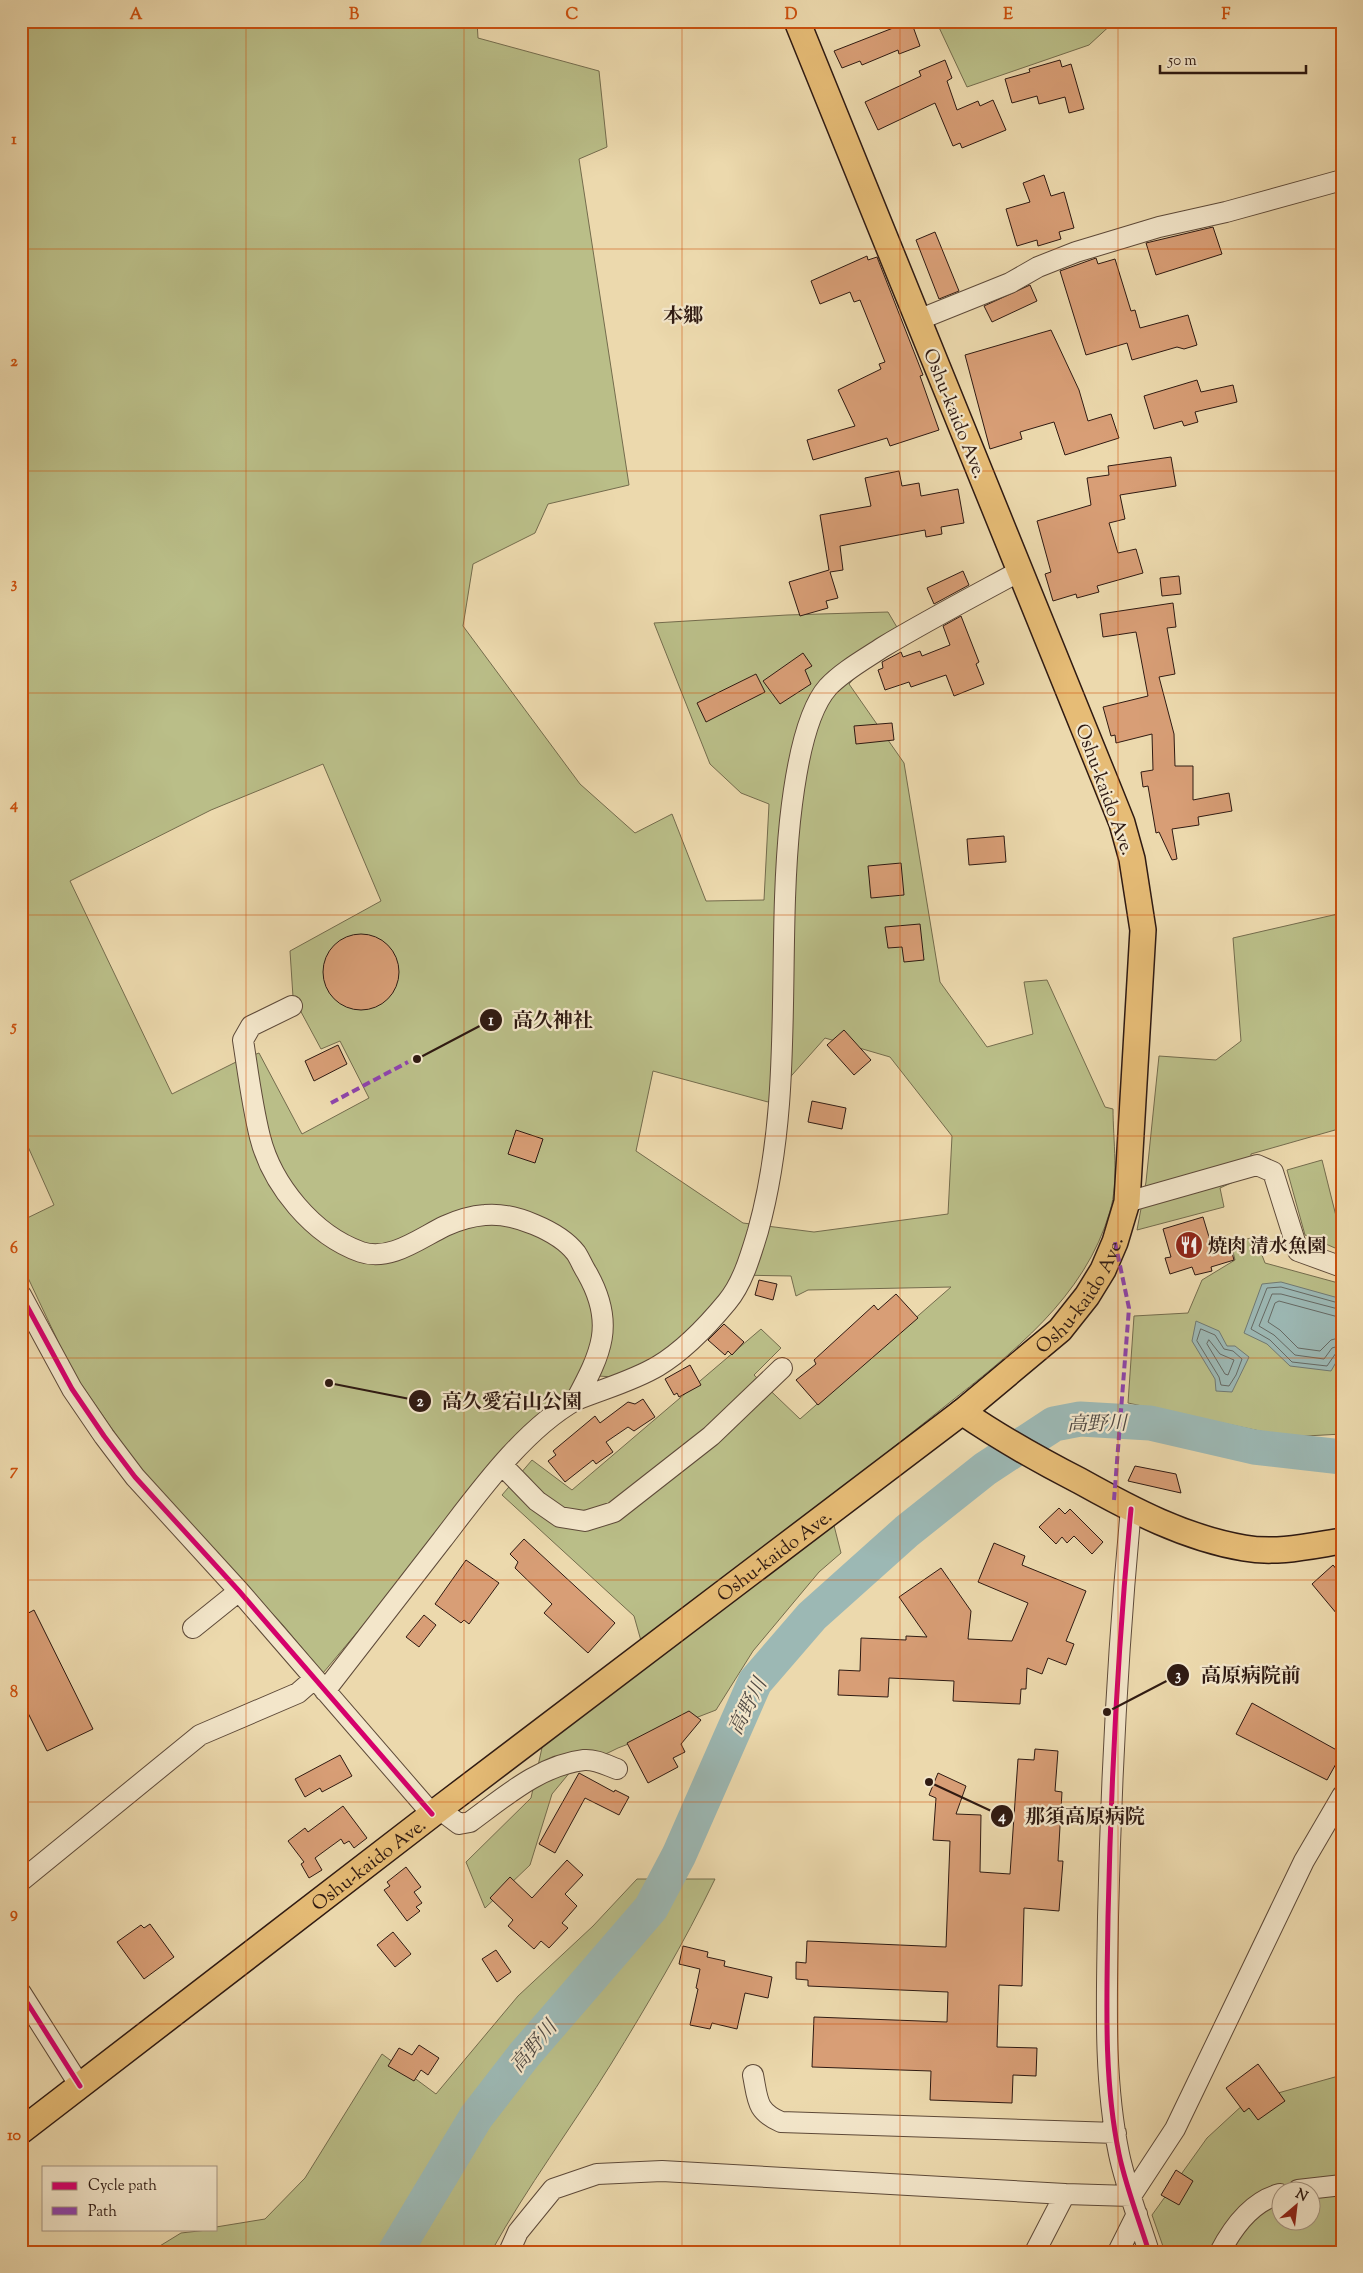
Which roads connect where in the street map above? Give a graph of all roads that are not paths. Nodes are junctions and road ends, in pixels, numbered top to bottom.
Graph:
1 (797, 21) edge
2 (1342, 180) edge
3 (918, 320) junction
4 (1020, 571) junction
5 (292, 1006) dead end
6 (1127, 1202) junction
7 (1342, 1267) edge
8 (21, 1295) edge
9 (782, 1368) dead end
10 (576, 1400) junction
11 (962, 1412) junction
12 (502, 1466) junction
13 (1130, 1509) junction
14 (1342, 1541) edge
15 (239, 1591) junction
16 (193, 1628) dead end
17 (320, 1685) junction
18 (617, 1769) dead end
19 (1342, 1796) edge
20 (436, 1811) junction
21 (21, 1881) edge
22 (21, 1993) edge
23 (753, 2075) dead end
24 (80, 2086) junction
25 (21, 2131) edge
26 (1116, 2134) junction
27 (1342, 2186) edge
28 (1320, 2188) edge
29 (1064, 2194) junction
30 (1270, 2198) edge
31 (1134, 2205) junction
32 (508, 2252) edge
33 (1035, 2252) edge
34 (1118, 2252) edge
35 (1149, 2252) edge
36 (1220, 2252) edge

1 - 3 main road, Oshu-kaido Ave.
2 - 3 street
3 - 4 main road, Oshu-kaido Ave.
4 - 6 main road, Oshu-kaido Ave.
4 - 10 street
5 - 10 street
6 - 7 street
6 - 11 main road, Oshu-kaido Ave.
8 - 15 street
9 - 12 street
10 - 12 street
11 - 13 main road
11 - 20 main road, Oshu-kaido Ave.
12 - 17 street
13 - 14 main road
13 - 26 street
15 - 16 street
15 - 17 street
17 - 20 street
17 - 21 street
18 - 20 street
19 - 31 street
20 - 24 main road, Oshu-kaido Ave.
22 - 24 street
23 - 26 street
24 - 25 main road, Oshu-kaido Ave.
26 - 31 street
27 - 28 street
29 - 31 street
29 - 32 street
29 - 33 street
30 - 36 street
31 - 34 street
31 - 35 street

